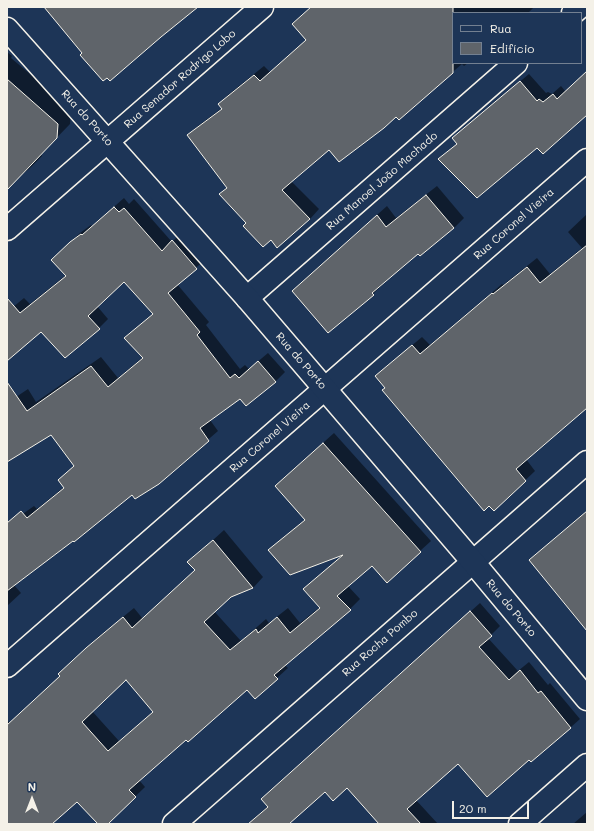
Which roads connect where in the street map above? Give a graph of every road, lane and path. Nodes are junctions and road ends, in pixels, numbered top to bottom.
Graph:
1 (262, 7) edge
2 (7, 29) edge
3 (515, 64) edge
4 (108, 141) junction
5 (587, 160) edge
6 (7, 229) edge
7 (248, 298) junction
8 (325, 388) junction
9 (587, 462) edge
10 (473, 562) junction
11 (7, 666) edge
12 (587, 699) edge
13 (587, 765) edge
14 (174, 824) edge
15 (520, 824) edge

1 - 4 street, Rua Senador Rodrigo Lobo
2 - 4 street, Rua do Porto
3 - 7 street, Rua Manoel João Machado
4 - 6 street, Rua Senador Rodrigo Lobo
4 - 7 street, Rua do Porto
5 - 8 street, Rua Coronel Vieira
7 - 8 street, Rua do Porto
8 - 10 street, Rua do Porto
8 - 11 street, Rua Coronel Vieira
9 - 10 street, Rua Rocha Pombo
10 - 12 street, Rua do Porto
10 - 14 street, Rua Rocha Pombo
13 - 15 street

